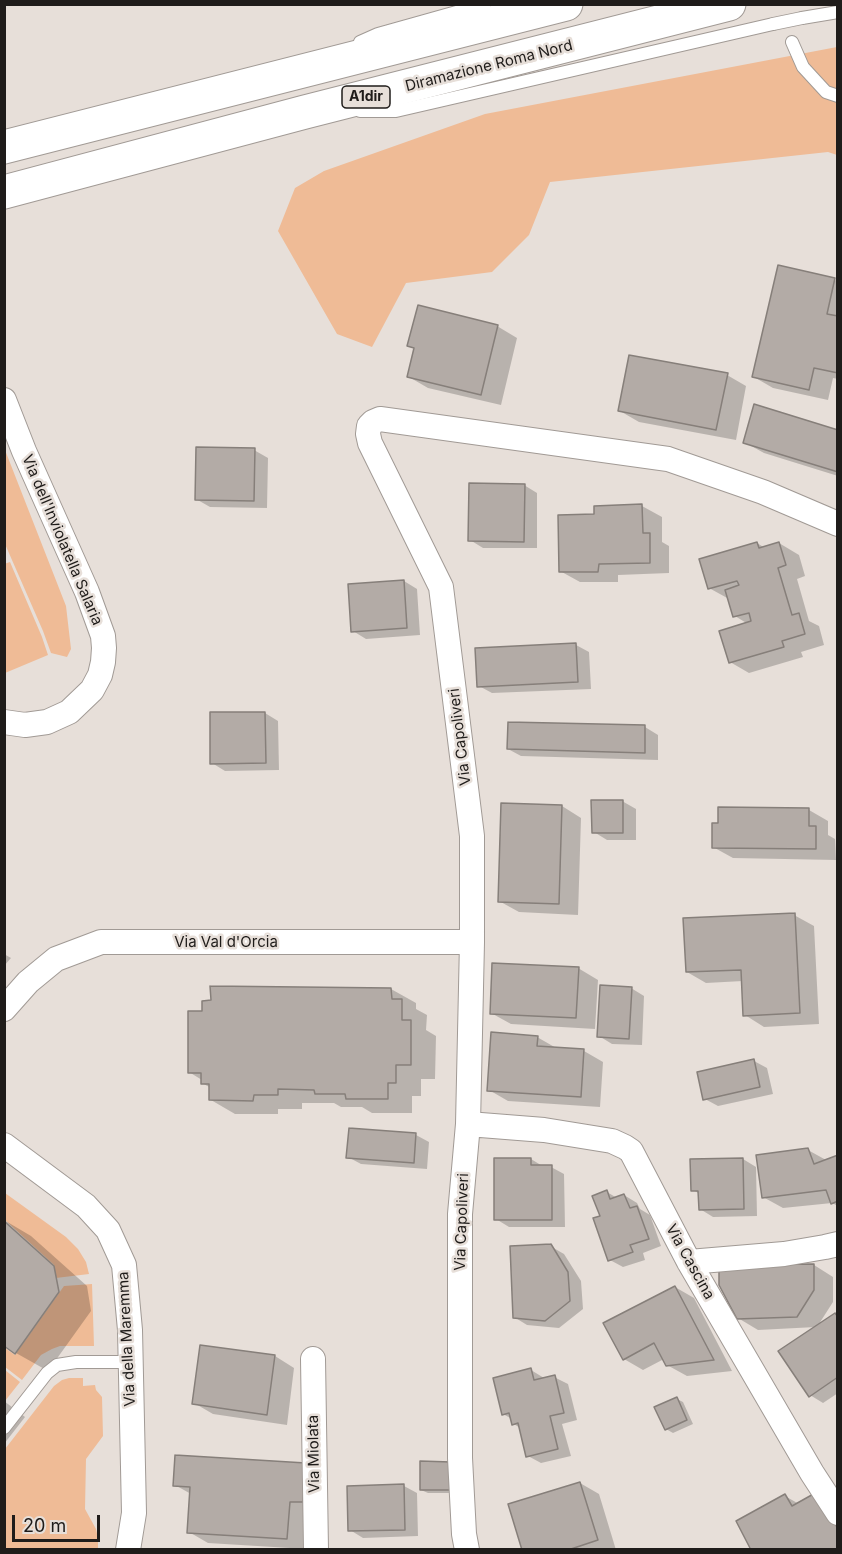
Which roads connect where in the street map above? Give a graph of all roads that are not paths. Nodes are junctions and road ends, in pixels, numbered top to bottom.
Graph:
1 (485, 4) edge
2 (566, 4) edge
3 (729, 4) edge
4 (837, 12) edge
5 (792, 42) dead end
6 (290, 75) junction
7 (837, 96) edge
8 (305, 112) junction
9 (4, 147) edge
10 (4, 192) edge
11 (4, 400) edge
12 (837, 524) edge
13 (4, 722) edge
14 (472, 942) junction
15 (4, 1009) edge
16 (468, 1124) junction
17 (4, 1145) edge
18 (837, 1244) edge
19 (689, 1263) junction
20 (313, 1359) dead end
21 (130, 1362) junction
22 (4, 1428) edge
23 (837, 1514) edge
24 (128, 1550) edge
25 (316, 1550) edge
26 (467, 1550) edge

1 - 6 lane
2 - 6 highway
3 - 8 highway, Diramazione Roma Nord / A1dir
4 - 8 lane, bridge
5 - 7 lane
6 - 9 highway
8 - 10 highway, Diramazione Roma Nord / A1dir
11 - 13 street, Via dell'Inviolatella Salaria
12 - 14 street, Via Capoliveri
14 - 15 street, Via Val d'Orcia
14 - 16 street, Via Capoliveri
16 - 19 street, Via Cascina
16 - 26 street, Via Capoliveri
17 - 21 street, Via della Maremma
18 - 19 street
19 - 23 street, Via Cascina
20 - 25 street, Via Miolata
21 - 22 lane
21 - 24 street, Via della Maremma

